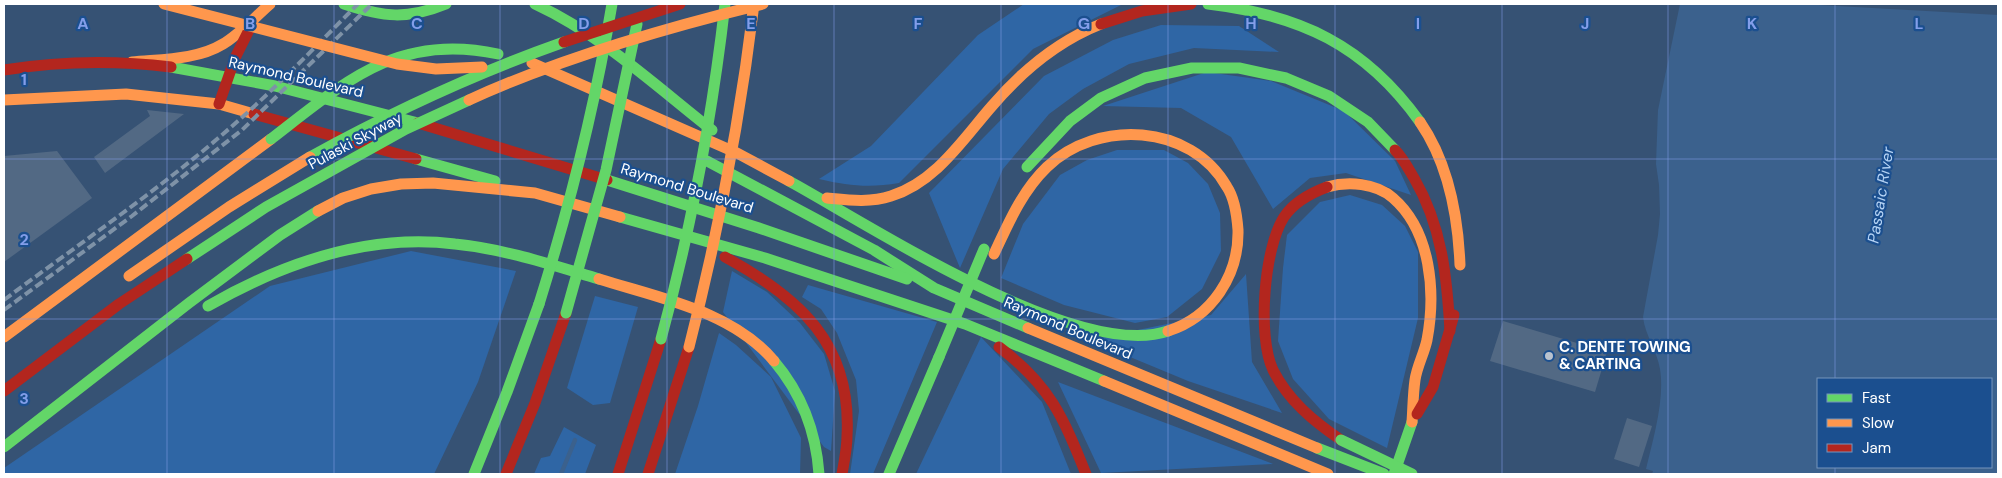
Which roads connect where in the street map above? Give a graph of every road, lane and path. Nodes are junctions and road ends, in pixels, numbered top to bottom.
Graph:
1 (164, 4) edge
2 (344, 4) edge
3 (446, 4) edge
4 (535, 4) edge
5 (612, 4) edge
6 (640, 4) edge
7 (680, 4) edge
8 (725, 4) edge
9 (754, 4) edge
10 (764, 4) edge
11 (1190, 4) edge
12 (1208, 4) edge
13 (266, 7) edge
14 (507, 57) junction
15 (132, 62) junction
16 (498, 66) junction
17 (4, 70) edge
18 (228, 76) junction
19 (4, 100) edge
20 (219, 104) junction
21 (632, 122) dead end
22 (1077, 130) dead end
23 (1044, 148) junction
24 (690, 152) dead end
25 (762, 166) junction
26 (1022, 174) dead end
27 (535, 193) junction
28 (816, 196) junction
29 (668, 230) junction
30 (990, 235) dead end
31 (989, 260) junction
32 (1258, 263) dead end
33 (119, 284) dead end
34 (934, 288) junction
35 (198, 313) dead end
36 (1264, 321) junction
37 (180, 325) dead end
38 (963, 329) junction
39 (1450, 331) junction
40 (4, 336) edge
41 (4, 391) edge
42 (1412, 422) junction
43 (6, 446) edge
44 (1326, 473) edge
45 (474, 474) edge
46 (506, 474) edge
47 (618, 474) edge
48 (648, 474) edge
49 (818, 474) edge
50 (842, 474) edge
51 (889, 474) edge
52 (1086, 474) edge
53 (1384, 474) edge
54 (1394, 474) edge
55 (1412, 474) edge

1 - 16 main road, bridge
2 - 3 main road
4 - 25 main road
5 - 45 main road, bridge
6 - 46 main road, bridge
7 - 16 main road, Pulaski Skyway, bridge
8 - 47 main road, bridge
9 - 48 main road, bridge
10 - 41 main road, Pulaski Skyway, bridge
11 - 28 main road
12 - 39 main road
13 - 15 main road
13 - 18 main road
14 - 21 main road
14 - 25 main road
14 - 40 main road, bridge
15 - 17 main road, Raymond Boulevard
15 - 18 main road, Raymond Boulevard
16 - 33 main road, Pulaski Skyway, bridge
18 - 20 main road
18 - 34 main road, Raymond Boulevard
19 - 20 main road
20 - 27 main road
22 - 23 main road
23 - 26 main road
23 - 39 main road
24 - 34 main road
25 - 28 main road
27 - 29 main road
27 - 43 main road
28 - 31 main road
29 - 38 main road
29 - 50 main road
30 - 31 main road
31 - 38 main road
31 - 51 main road, bridge
32 - 36 main road
34 - 53 main road, Raymond Boulevard
35 - 49 main road
36 - 42 main road
36 - 55 main road, bridge
37 - 43 main road
38 - 44 main road
38 - 52 main road
39 - 42 main road
42 - 54 main road

